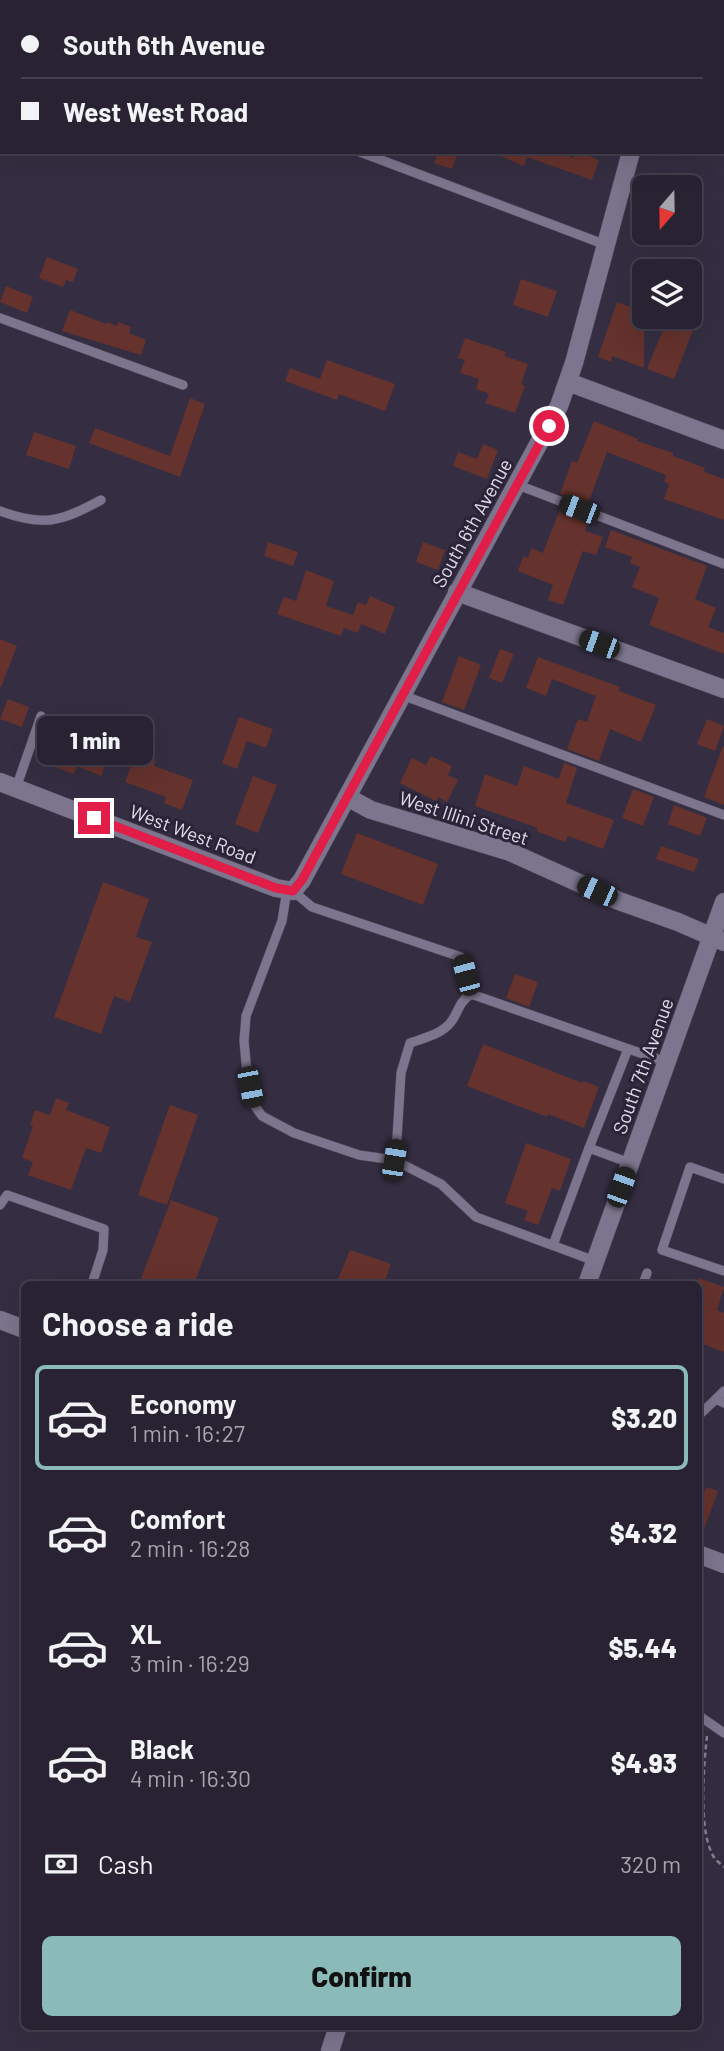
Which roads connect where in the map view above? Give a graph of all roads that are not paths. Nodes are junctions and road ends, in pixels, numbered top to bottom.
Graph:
1 (365, 154) edge
2 (630, 154) edge
3 (606, 245) junction
4 (0, 317) edge
5 (568, 382) junction
6 (183, 385) dead end
7 (724, 440) edge
8 (518, 485) junction
9 (101, 500) dead end
10 (0, 511) edge
11 (724, 564) edge
12 (457, 592) junction
13 (724, 689) edge
14 (402, 695) junction
15 (41, 716) dead end
16 (8, 785) edge
17 (347, 797) junction
18 (724, 815) edge
19 (290, 890) junction
20 (724, 902) edge
21 (718, 940) edge
22 (471, 994) junction
23 (628, 1049) junction
24 (666, 1062) junction
25 (589, 1148) junction
26 (394, 1160) junction
27 (630, 1163) junction
28 (724, 1179) edge
29 (0, 1205) edge
30 (553, 1245) junction
31 (595, 1261) junction
32 (724, 1271) edge
33 (647, 1273) dead end
34 (93, 1281) edge
35 (588, 1281) edge
36 (644, 1281) edge
37 (0, 1320) edge
38 (21, 1328) edge
39 (724, 1391) edge
40 (720, 1401) edge
41 (702, 1413) edge
42 (702, 1556) edge
43 (724, 1564) edge
44 (702, 1719) edge
45 (724, 1733) edge
46 (337, 2030) edge
47 (330, 2051) edge

1 - 3 lane
2 - 3 street, South 6th Avenue
3 - 5 street, South 6th Avenue
4 - 6 lane
5 - 7 street
5 - 8 street, South 6th Avenue
8 - 11 lane
8 - 12 street, South 6th Avenue
9 - 10 lane
12 - 13 street
12 - 14 street, South 6th Avenue
14 - 17 street, South 6th Avenue
14 - 18 lane
15 - 16 lane
16 - 19 street, West West Road
17 - 19 street, South 6th Avenue
17 - 21 street, West Illini Street
19 - 22 lane
19 - 26 lane
20 - 21 street, South 7th Avenue
21 - 24 street, South 7th Avenue
22 - 23 lane
22 - 26 lane
23 - 24 lane
23 - 25 lane
24 - 27 street, South 7th Avenue
25 - 27 lane
25 - 30 lane
26 - 30 lane
27 - 31 street, South 7th Avenue
28 - 32 lane
29 - 34 lane
30 - 31 lane
31 - 35 street, South 7th Avenue
33 - 36 lane
37 - 38 street
39 - 40 lane
40 - 41 lane
42 - 43 street
44 - 45 lane
46 - 47 street

